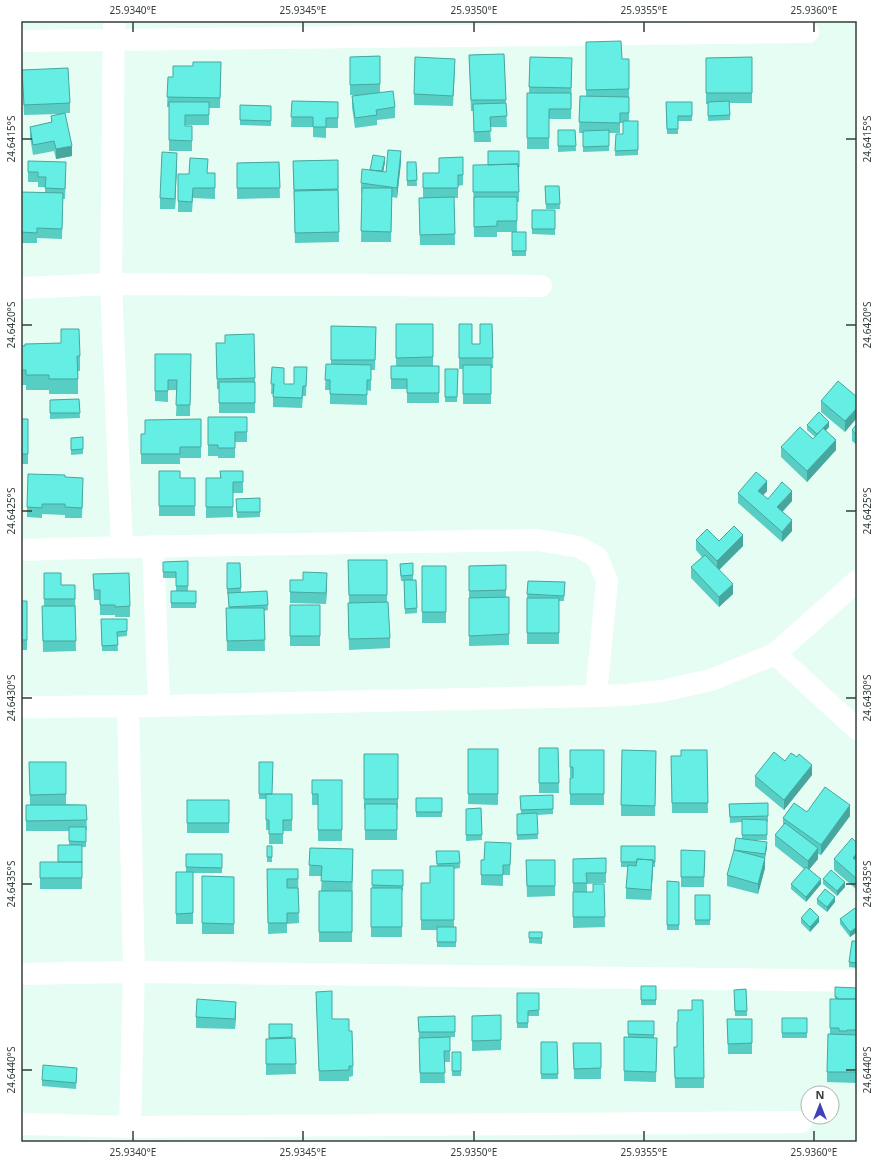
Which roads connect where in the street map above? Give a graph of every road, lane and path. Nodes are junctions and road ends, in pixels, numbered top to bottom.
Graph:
1 (114, 31) edge
2 (808, 32) dead end
3 (21, 41) edge
4 (111, 284) junction
5 (541, 286) dead end
6 (21, 288) edge
7 (153, 546) junction
8 (122, 547) junction
9 (21, 550) edge
10 (857, 581) edge
11 (775, 654) junction
12 (596, 696) junction
13 (128, 706) junction
14 (159, 706) junction
15 (21, 707) edge
16 (857, 730) edge
17 (134, 972) junction
18 (21, 974) edge
19 (857, 981) edge
20 (800, 1122) edge
21 (21, 1124) edge
22 (130, 1127) junction

1 - 2 street
1 - 3 street
1 - 4 street
4 - 5 street
4 - 6 street
4 - 8 street
7 - 8 street
7 - 12 street
7 - 14 street
8 - 9 street
10 - 11 street
11 - 12 street
11 - 16 street
12 - 14 street
13 - 14 street
13 - 15 street
13 - 17 street
17 - 18 street
17 - 19 street
17 - 22 street
20 - 22 street
21 - 22 street

